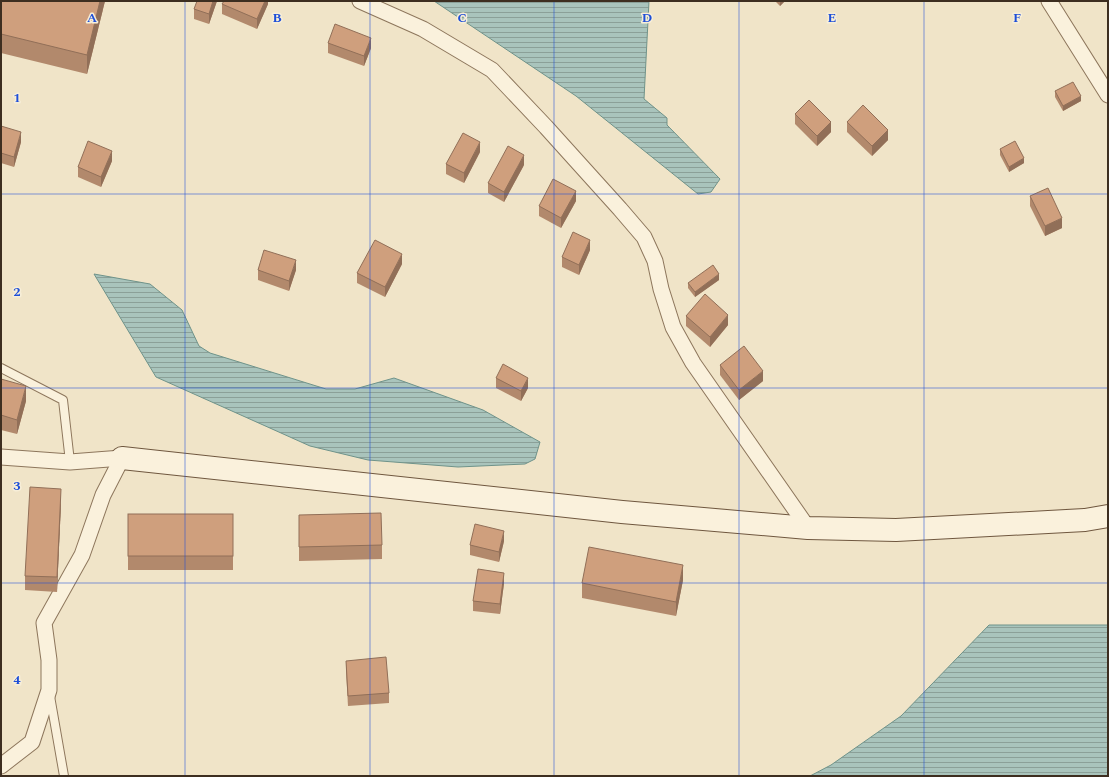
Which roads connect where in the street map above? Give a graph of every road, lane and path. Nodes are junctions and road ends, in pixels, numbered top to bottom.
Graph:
1 (360, 1) edge
2 (1049, 1) edge
3 (1108, 95) edge
4 (1, 368) edge
5 (1, 457) edge
6 (122, 458) junction
7 (70, 462) junction
8 (1108, 516) edge
9 (808, 528) junction
10 (49, 690) junction
11 (1, 766) edge
12 (64, 776) edge

1 - 9 street
2 - 3 street
4 - 7 lane
5 - 7 street
6 - 7 street
6 - 9 street
6 - 10 street
8 - 9 street
10 - 11 street
10 - 12 lane

